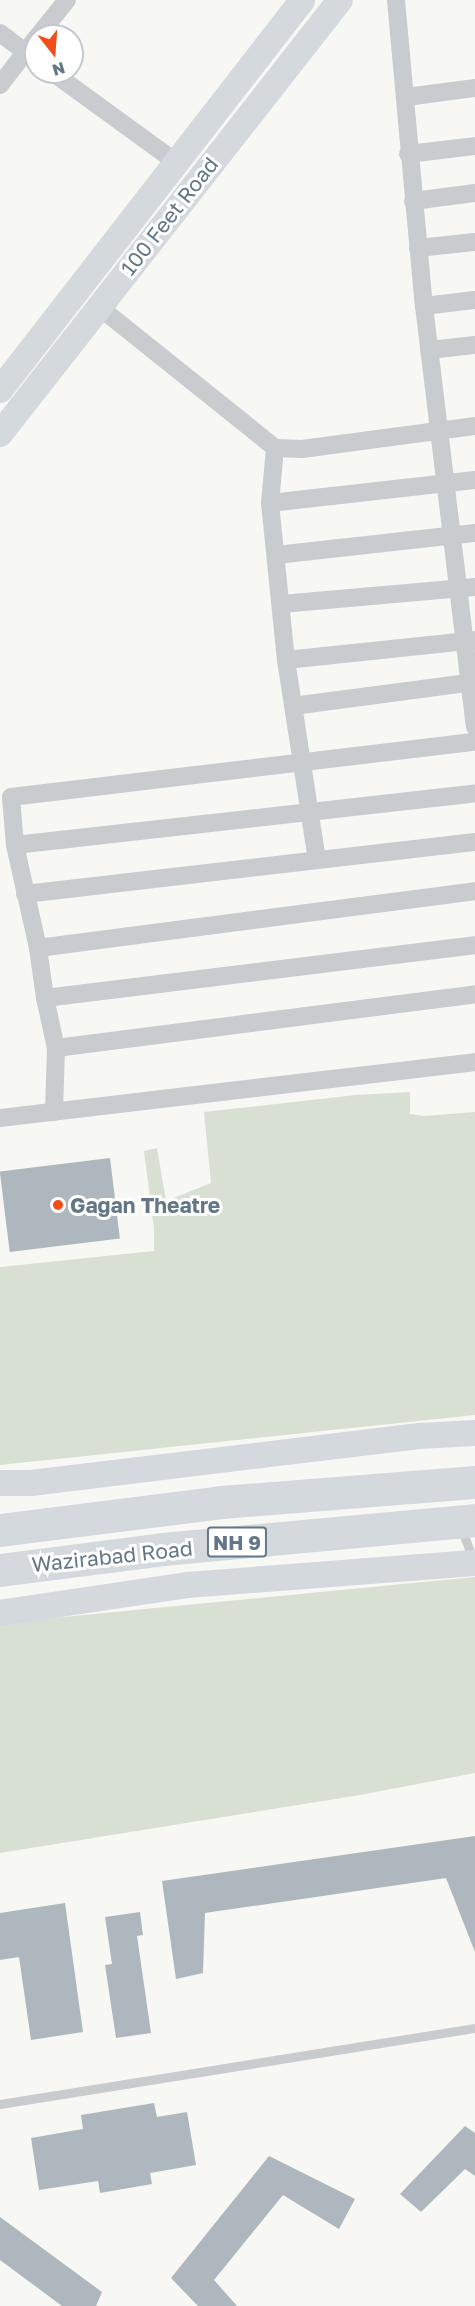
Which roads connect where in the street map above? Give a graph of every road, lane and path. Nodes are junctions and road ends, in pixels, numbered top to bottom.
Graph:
1 (67, 0) edge
2 (302, 0) edge
3 (340, 0) edge
4 (396, 0) edge
5 (50, 24) edge
6 (0, 33) edge
7 (24, 43) edge
8 (24, 58) edge
9 (69, 84) edge
10 (0, 85) edge
11 (475, 88) edge
12 (406, 97) junction
13 (475, 146) edge
14 (408, 154) junction
15 (176, 162) junction
16 (475, 193) edge
17 (413, 201) junction
18 (475, 242) edge
19 (418, 248) junction
20 (475, 300) edge
21 (98, 306) junction
22 (424, 306) junction
23 (475, 345) edge
24 (429, 350) junction
25 (0, 390) edge
26 (475, 426) edge
27 (439, 430) junction
28 (0, 434) edge
29 (275, 448) junction
30 (475, 480) edge
31 (445, 483) junction
32 (270, 503) junction
33 (475, 533) edge
34 (451, 536) junction
35 (276, 555) junction
36 (466, 588) edge
37 (281, 604) junction
38 (469, 641) edge
39 (286, 660) junction
40 (472, 682) edge
41 (293, 706) junction
42 (475, 727) edge
43 (475, 742) edge
44 (302, 763) junction
45 (475, 793) edge
46 (310, 811) junction
47 (475, 842) edge
48 (15, 845) junction
49 (317, 860) junction
50 (475, 891) edge
51 (25, 894) junction
52 (475, 945) edge
53 (38, 948) junction
54 (475, 994) edge
55 (45, 998) junction
56 (56, 1048) junction
57 (475, 1062) edge
58 (54, 1112) junction
59 (0, 1118) edge
60 (475, 1432) edge
61 (475, 1482) edge
62 (0, 1483) edge
63 (467, 1521) edge
64 (0, 1530) edge
65 (475, 1564) edge
66 (0, 1569) edge
67 (0, 1613) edge
68 (475, 2028) edge
69 (0, 2104) edge

1 - 5 street
2 - 15 main road, 100 Feet Road
3 - 21 main road, 100 Feet Road
4 - 12 street
6 - 7 street
8 - 10 street
9 - 15 street
11 - 12 street
12 - 14 street
13 - 14 street
14 - 17 street
15 - 25 main road, 100 Feet Road
16 - 17 street
17 - 19 street
18 - 19 street
19 - 22 street
20 - 22 street
21 - 28 main road, 100 Feet Road
21 - 29 street
22 - 24 street
23 - 24 street
24 - 27 street
26 - 27 street
27 - 29 street
27 - 31 street
29 - 32 street
30 - 31 street
31 - 32 street
31 - 34 street
32 - 35 street
33 - 34 street
34 - 35 street
34 - 36 street
35 - 37 street
36 - 37 street
36 - 38 street
37 - 39 street
38 - 39 street
38 - 40 street
39 - 41 street
40 - 41 street
40 - 42 street
41 - 44 street
43 - 44 street
44 - 46 street
44 - 48 street
45 - 46 street
46 - 48 street
46 - 49 street
47 - 49 street
48 - 51 street
49 - 51 street
50 - 53 street
51 - 53 street
52 - 55 street
53 - 55 street
54 - 56 street
55 - 56 street
56 - 58 street
57 - 58 street
58 - 59 street
60 - 62 main road
61 - 64 highway, Wazirabad Road / NH 9
63 - 65 lane
63 - 66 highway, Wazirabad Road / NH 9
65 - 67 main road
68 - 69 lane

